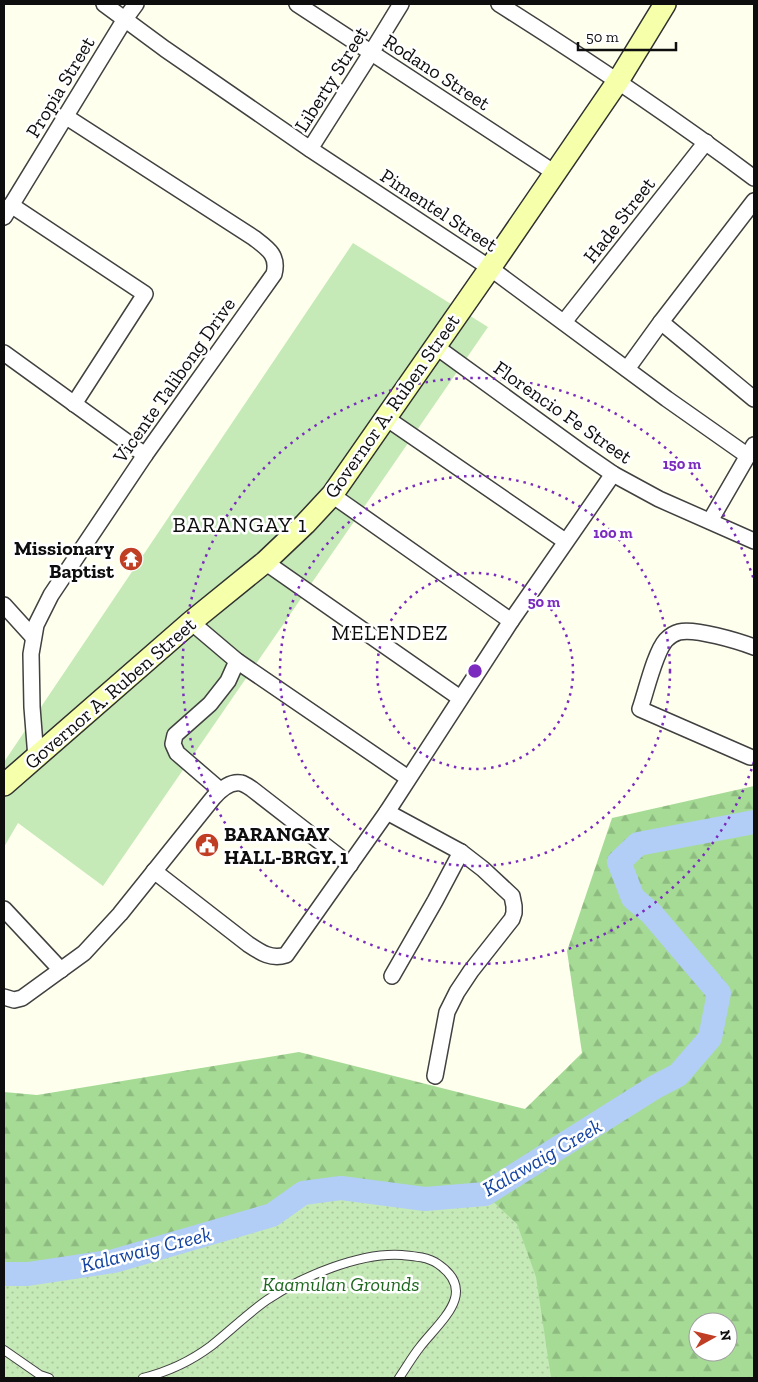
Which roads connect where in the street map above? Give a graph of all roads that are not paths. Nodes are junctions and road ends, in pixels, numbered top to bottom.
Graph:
1 (104, 4) edge
2 (136, 4) edge
3 (297, 4) edge
4 (401, 4) edge
5 (499, 4) edge
6 (665, 4) edge
7 (517, 8) edge
8 (125, 19) junction
9 (371, 53) junction
10 (618, 80) junction
11 (65, 116) junction
12 (706, 142) junction
13 (310, 149) junction
14 (555, 173) junction
15 (754, 178) edge
16 (754, 201) edge
17 (8, 211) edge
18 (490, 268) junction
19 (564, 322) junction
20 (661, 322) junction
21 (435, 346) junction
22 (4, 353) edge
23 (627, 369) junction
24 (754, 399) edge
25 (74, 404) junction
26 (386, 418) junction
27 (751, 450) edge
28 (145, 455) junction
29 (613, 474) junction
30 (332, 495) junction
31 (710, 520) junction
32 (754, 541) edge
33 (565, 542) junction
34 (265, 562) junction
35 (4, 605) edge
36 (511, 621) junction
37 (191, 622) junction
38 (33, 637) junction
39 (754, 647) edge
40 (237, 661) junction
41 (460, 698) junction
42 (750, 757) dead end
43 (36, 758) junction
44 (408, 778) junction
45 (4, 785) edge
46 (220, 790) junction
47 (387, 812) junction
48 (461, 852) junction
49 (350, 865) junction
50 (154, 871) junction
51 (4, 910) edge
52 (61, 970) junction
53 (392, 976) dead end
54 (4, 997) edge
55 (435, 1076) dead end
56 (4, 1350) edge
57 (49, 1378) edge
58 (143, 1378) edge
59 (399, 1378) edge

1 - 8 street, Pimentel Street
2 - 8 street, Propia Street
3 - 9 street, Rodano Street
4 - 9 street, Liberty Street
5 - 7 street
6 - 10 main road, Governor A. Ruben Street
7 - 10 street
8 - 11 street, Propia Street
8 - 13 street, Pimentel Street
9 - 13 street, Liberty Street
9 - 14 street, Rodano Street
10 - 12 street
10 - 14 main road, Governor A. Ruben Street
11 - 17 street, Propia Street
11 - 28 street, Vicente Talibong Drive
12 - 15 street
12 - 19 street, Hade Street
13 - 18 street, Pimentel Street
14 - 18 main road, Governor A. Ruben Street
16 - 20 street
17 - 25 street
18 - 19 street, Pimentel Street
18 - 21 main road, Governor A. Ruben Street
19 - 23 street, Pimentel Street
20 - 23 street
20 - 24 street
21 - 26 main road, Governor A. Ruben Street
21 - 29 street, Florencio Fe Street
22 - 25 street
23 - 27 street, Pimentel Street
25 - 28 street
26 - 30 main road, Governor A. Ruben Street
26 - 33 street
27 - 31 street
28 - 38 street, Vicente Talibong Drive
29 - 31 street, Florencio Fe Street
29 - 33 street
30 - 34 main road, Governor A. Ruben Street
30 - 36 street
31 - 32 street, Florencio Fe Street
33 - 36 street
34 - 37 main road, Governor A. Ruben Street
34 - 41 street
35 - 38 street
36 - 41 street
37 - 40 street
37 - 43 main road, Governor A. Ruben Street
38 - 43 street, Vicente Talibong Drive
39 - 42 street
40 - 44 street
40 - 46 street
41 - 44 street
43 - 45 main road, Governor A. Ruben Street
44 - 47 street
46 - 49 street
46 - 50 street
47 - 48 street
47 - 49 street
48 - 53 street
48 - 55 street
49 - 50 street
50 - 52 street
51 - 52 street
52 - 54 street
56 - 57 lane
58 - 59 lane

